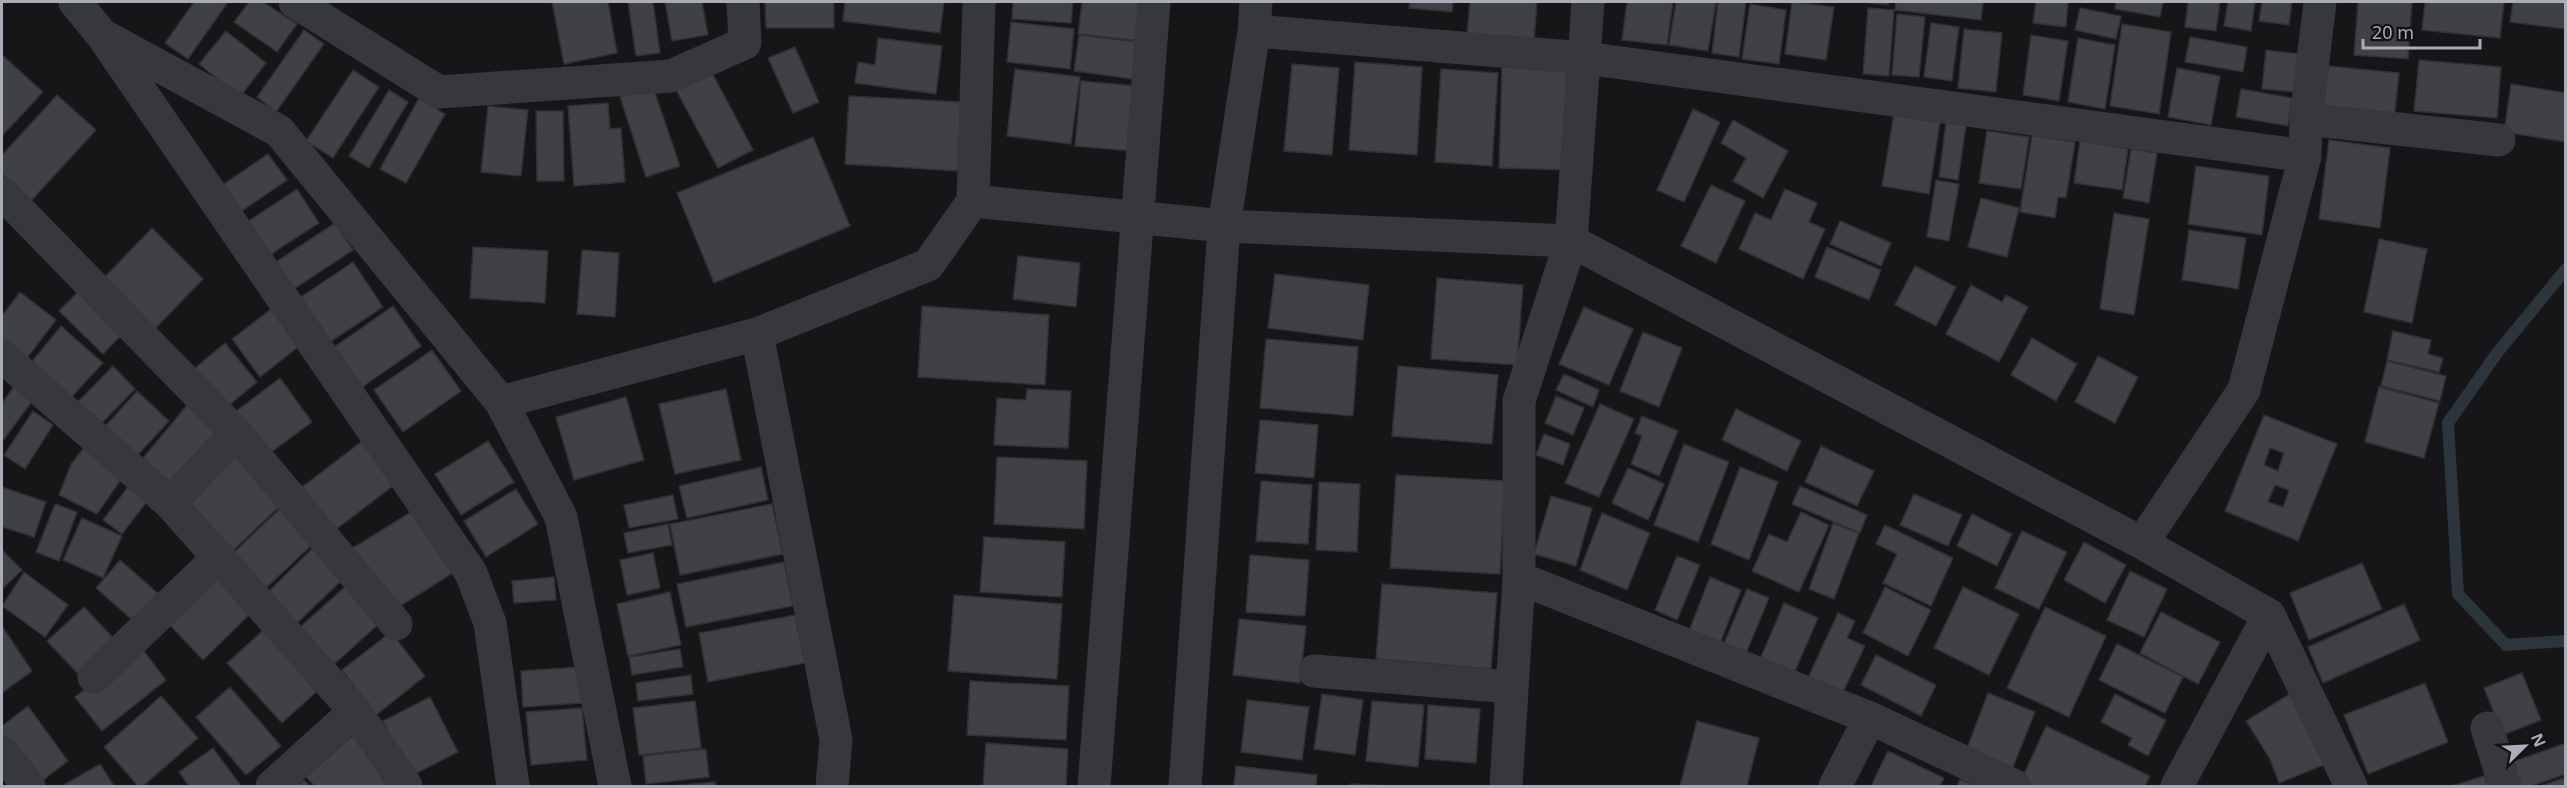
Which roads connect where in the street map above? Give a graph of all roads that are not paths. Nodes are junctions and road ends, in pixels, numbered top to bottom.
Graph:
1 (75, 2) edge
2 (295, 2) edge
3 (743, 2) edge
4 (979, 2) edge
5 (1154, 2) edge
6 (1588, 2) edge
7 (2320, 2) edge
8 (1255, 16) edge
9 (102, 35) junction
10 (1585, 58) junction
11 (2306, 119) junction
12 (2499, 140) dead end
13 (2305, 156) junction
14 (2, 193) edge
15 (973, 201) junction
16 (1137, 219) junction
17 (1224, 226) junction
18 (1572, 241) junction
19 (757, 334) junction
20 (2, 356) edge
21 (501, 402) junction
22 (236, 433) junction
23 (170, 503) junction
24 (2142, 543) junction
25 (219, 557) junction
26 (1519, 578) junction
27 (2269, 615) junction
28 (396, 624) dead end
29 (1314, 671) dead end
30 (94, 677) dead end
31 (1512, 687) junction
32 (355, 711) junction
33 (1870, 718) junction
34 (2487, 728) dead end
35 (2, 752) edge
36 (29, 786) edge
37 (272, 786) edge
38 (406, 786) edge
39 (513, 786) edge
40 (615, 786) edge
41 (832, 786) edge
42 (1094, 786) edge
43 (1185, 786) edge
44 (1506, 786) edge
45 (1835, 786) edge
46 (2015, 786) edge
47 (2176, 786) edge
48 (2351, 786) edge
49 (2505, 786) edge

1 - 9 street
2 - 3 street
4 - 15 street
5 - 16 street
6 - 10 street
7 - 11 street
8 - 10 street
8 - 17 street
9 - 21 street
9 - 39 street
10 - 13 street
10 - 18 street
11 - 12 street
11 - 13 street
13 - 24 street
14 - 22 street
15 - 16 street
15 - 19 street
16 - 17 street
16 - 42 street
17 - 18 street
17 - 43 street
18 - 24 street
18 - 26 street
19 - 21 street
19 - 41 street
20 - 23 street
21 - 40 street
22 - 23 street
22 - 28 street
23 - 25 street
24 - 27 street
25 - 30 street
25 - 32 street
26 - 31 street
26 - 33 street
27 - 47 street
27 - 48 street
29 - 31 street
31 - 44 street
32 - 37 street
32 - 38 street
33 - 45 street
33 - 46 street
34 - 49 street
35 - 36 street

